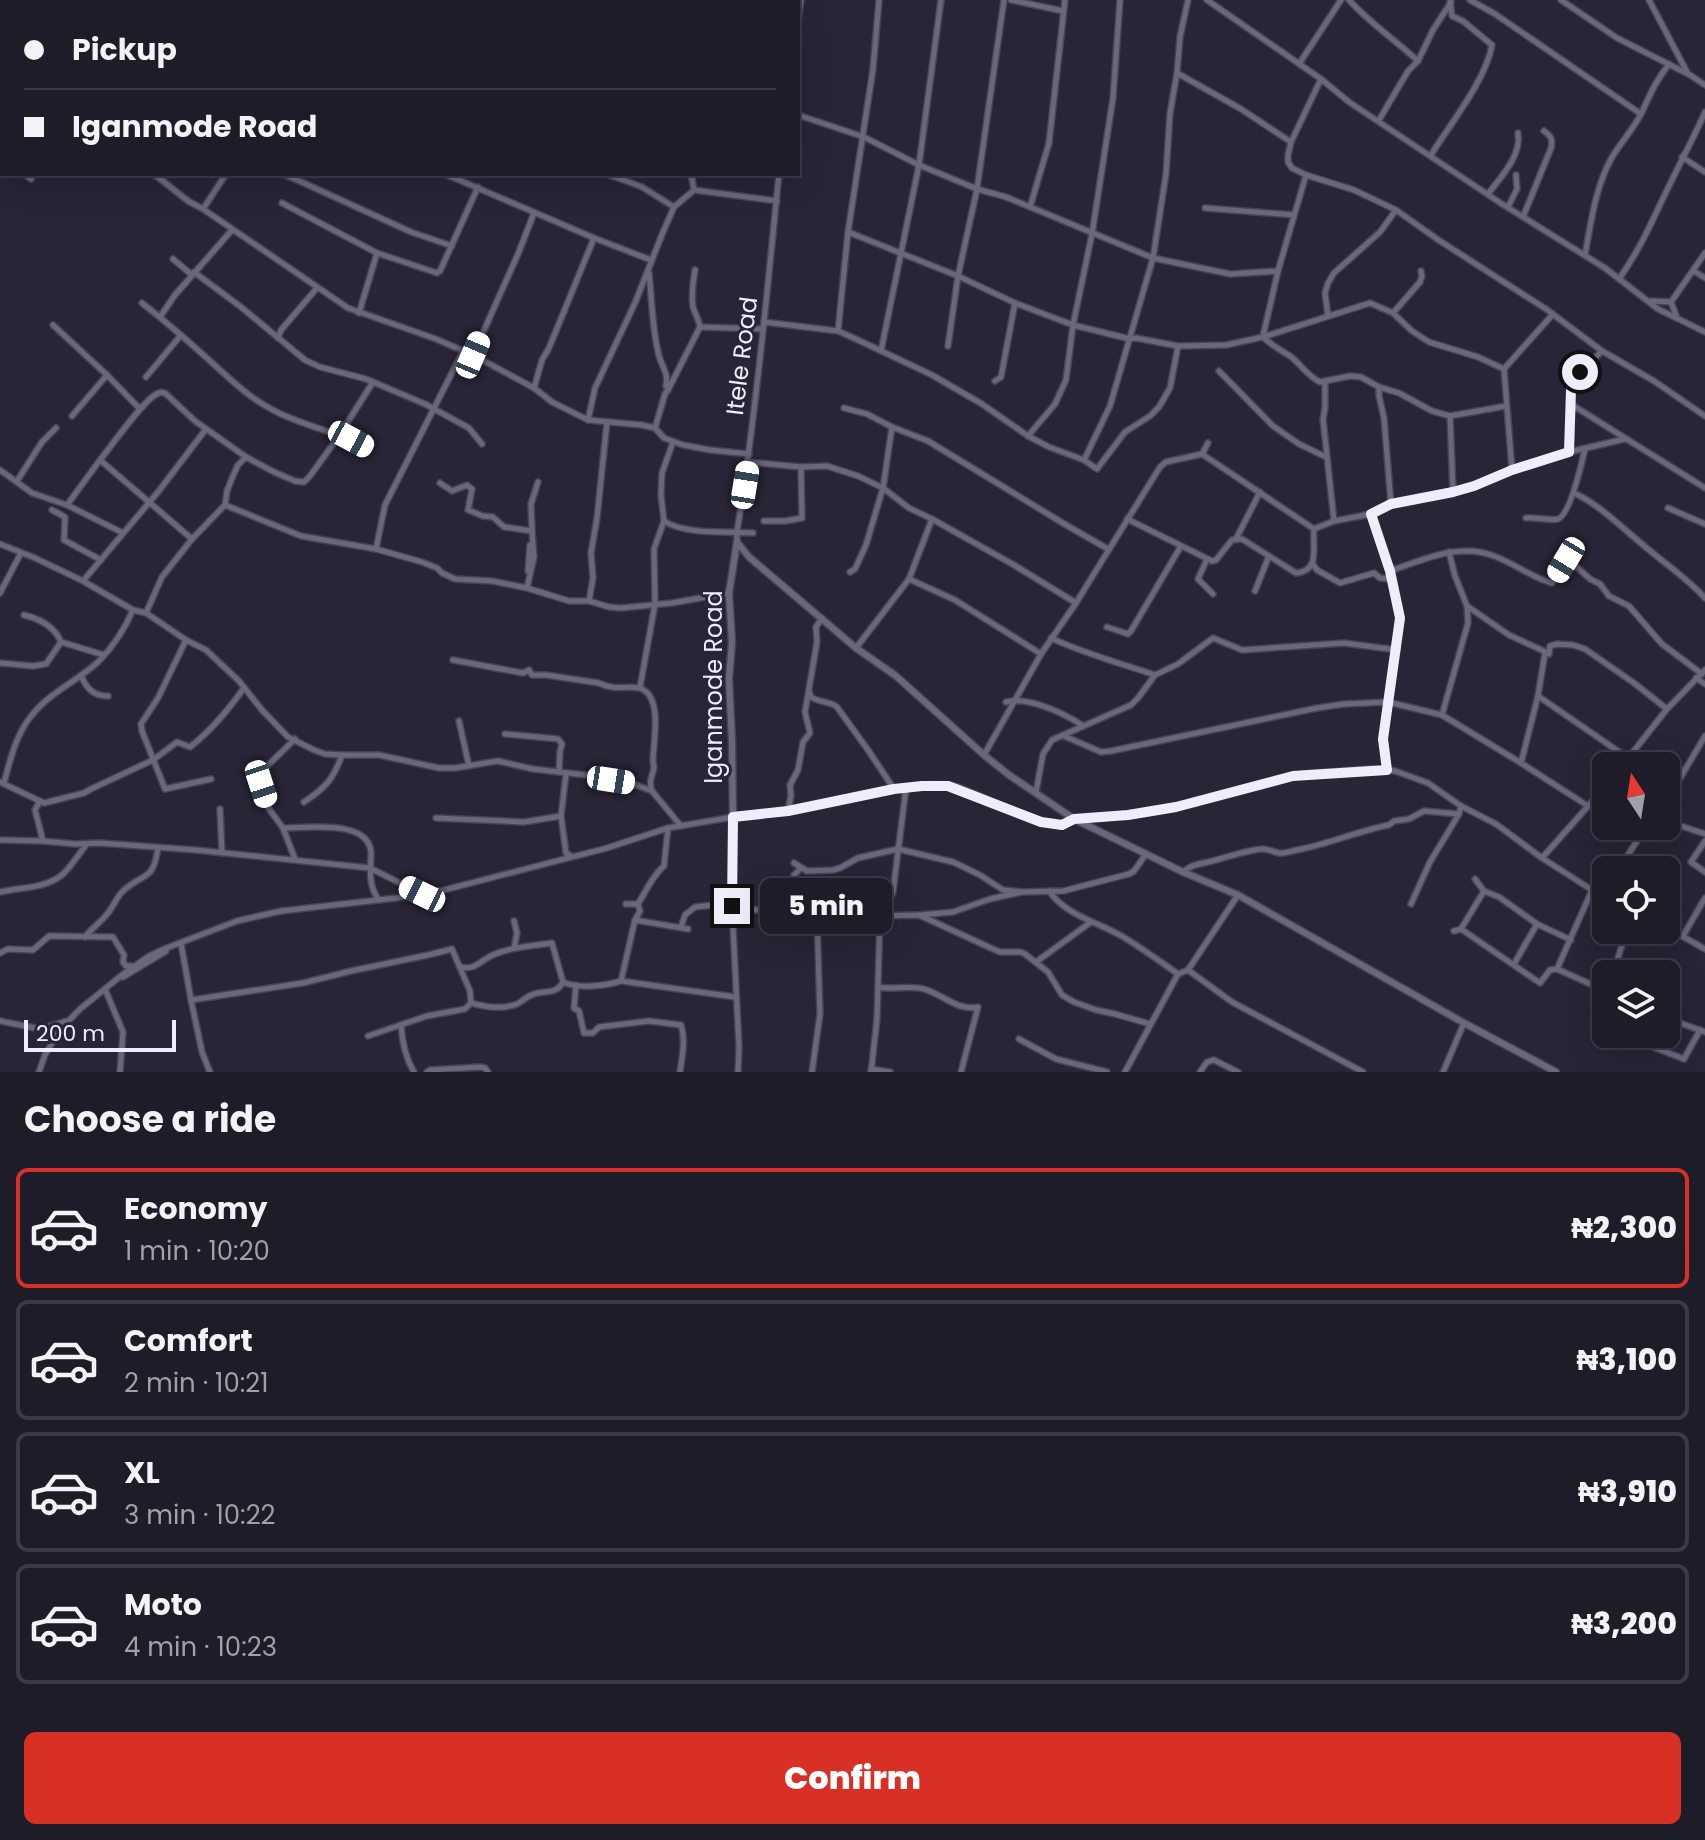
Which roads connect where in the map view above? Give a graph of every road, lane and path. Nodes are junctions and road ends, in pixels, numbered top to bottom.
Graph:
1 (879, 0) edge
2 (941, 0) edge
3 (1004, 0) edge
4 (1011, 0) edge
5 (1065, 0) edge
6 (1120, 0) edge
7 (1188, 0) edge
8 (1208, 0) edge
9 (1341, 0) edge
10 (1349, 0) edge
11 (1470, 0) edge
12 (1561, 0) edge
13 (1649, 0) edge
14 (1451, 1) edge
15 (1063, 11) junction
16 (1418, 61) junction
17 (1299, 64) junction
18 (1669, 64) junction
19 (1177, 73) junction
20 (1690, 75) junction
21 (1321, 79) junction
22 (1705, 85) edge
23 (1705, 112) edge
24 (1641, 114) junction
25 (800, 116) edge
26 (1379, 120) junction
27 (1544, 131) dead end
28 (1518, 133) dead end
29 (864, 137) junction
30 (1291, 142) junction
31 (1431, 155) junction
32 (1682, 157) junction
33 (919, 165) junction
34 (1705, 172) edge
35 (1306, 175) junction
36 (1516, 175) dead end
37 (156, 176) edge
38 (225, 176) edge
39 (288, 176) edge
40 (450, 176) edge
41 (612, 176) edge
42 (693, 176) edge
43 (779, 176) edge
44 (478, 187) junction
45 (977, 189) junction
46 (694, 190) junction
47 (1488, 194) junction
48 (777, 201) junction
49 (282, 203) dead end
50 (674, 207) junction
51 (1030, 207) junction
52 (1508, 207) junction
53 (1205, 208) dead end
54 (203, 209) junction
55 (1396, 210) junction
56 (534, 213) junction
57 (1294, 215) junction
58 (1523, 217) junction
59 (232, 230) junction
60 (848, 232) junction
61 (1092, 234) junction
62 (594, 238) junction
63 (452, 246) junction
64 (377, 253) junction
65 (1705, 253) edge
66 (902, 254) junction
67 (1585, 255) junction
68 (1153, 258) junction
69 (173, 259) dead end
70 (651, 260) junction
71 (648, 268) junction
72 (695, 270) dead end
73 (1278, 271) junction
74 (1421, 271) dead end
75 (1694, 271) junction
76 (193, 274) junction
77 (958, 276) junction
78 (1705, 278) edge
79 (1619, 279) junction
80 (317, 288) junction
81 (1650, 301) junction
82 (1671, 302) junction
83 (142, 303) dead end
84 (1015, 303) junction
85 (359, 313) junction
86 (1393, 313) junction
87 (1553, 314) junction
88 (1328, 316) junction
89 (160, 317) junction
90 (1677, 318) junction
91 (764, 322) junction
92 (53, 325) dead end
93 (1073, 325) junction
94 (700, 327) junction
95 (764, 329) junction
96 (281, 330) junction
97 (838, 331) junction
98 (272, 332) junction
99 (1705, 332) edge
100 (181, 335) junction
101 (1263, 337) junction
102 (278, 338) junction
103 (1130, 339) junction
104 (948, 346) dead end
105 (1178, 346) junction
106 (463, 351) junction
107 (881, 351) junction
108 (1602, 351) junction
109 (473, 355) junction
110 (1504, 369) junction
111 (1219, 371) dead end
112 (107, 375) junction
113 (146, 377) dead end
114 (995, 381) dead end
115 (373, 382) junction
116 (1325, 382) junction
117 (1379, 387) junction
118 (534, 388) junction
119 (668, 390) junction
120 (1569, 403) junction
121 (1506, 406) junction
122 (844, 408) dead end
123 (140, 409) junction
124 (433, 410) junction
125 (72, 416) dead end
126 (1450, 416) junction
127 (1705, 416) edge
128 (588, 420) junction
129 (607, 422) junction
130 (892, 427) junction
131 (56, 428) dead end
132 (655, 428) junction
133 (206, 429) junction
134 (339, 436) junction
135 (1028, 436) junction
136 (1625, 439) junction
137 (674, 442) junction
138 (1208, 443) dead end
139 (482, 444) dead end
140 (366, 447) dead end
141 (1585, 448) junction
142 (1569, 452) junction
143 (749, 454) junction
144 (1202, 454) junction
145 (246, 457) junction
146 (1326, 457) junction
147 (100, 460) junction
148 (1084, 460) junction
149 (748, 462) junction
150 (801, 467) junction
151 (0, 470) edge
152 (1512, 470) junction
153 (17, 481) junction
154 (538, 482) dead end
155 (440, 483) dead end
156 (883, 488) junction
157 (1705, 488) edge
158 (1260, 492) junction
159 (1453, 492) junction
160 (1574, 493) junction
161 (149, 502) junction
162 (1391, 504) junction
163 (67, 505) junction
164 (225, 505) junction
165 (1668, 508) dead end
166 (52, 510) dead end
167 (1371, 514) junction
168 (1526, 518) dead end
169 (932, 519) junction
170 (1127, 519) junction
171 (664, 521) junction
172 (764, 521) dead end
173 (1334, 521) junction
174 (1704, 521) edge
175 (1314, 529) junction
176 (532, 531) junction
177 (737, 532) junction
178 (123, 533) junction
179 (753, 533) dead end
180 (192, 539) junction
181 (1236, 539) junction
182 (737, 542) junction
183 (0, 544) edge
184 (1181, 546) junction
185 (376, 549) junction
186 (1108, 549) junction
187 (1449, 552) junction
188 (21, 553) junction
189 (736, 554) junction
190 (1269, 556) junction
191 (749, 557) junction
192 (1207, 559) junction
193 (101, 560) junction
194 (1312, 563) junction
195 (1390, 571) junction
196 (850, 572) dead end
197 (909, 579) junction
198 (1391, 579) junction
199 (83, 581) junction
200 (527, 588) junction
201 (1255, 591) dead end
202 (0, 593) edge
203 (729, 593) junction
204 (1213, 594) dead end
205 (1705, 598) edge
206 (589, 601) junction
207 (1076, 603) junction
208 (655, 604) junction
209 (1467, 606) junction
210 (133, 610) junction
211 (146, 613) junction
212 (24, 615) dead end
213 (822, 618) junction
214 (1482, 618) junction
215 (1468, 623) junction
216 (1107, 627) dead end
217 (1051, 638) junction
218 (186, 640) junction
219 (61, 642) junction
220 (856, 648) junction
221 (1397, 650) junction
222 (1041, 654) junction
223 (1549, 654) junction
224 (104, 655) junction
225 (453, 660) dead end
226 (0, 663) edge
227 (1701, 674) edge
228 (81, 675) junction
229 (1155, 675) junction
230 (1705, 684) edge
231 (640, 687) junction
232 (244, 688) junction
233 (809, 690) junction
234 (108, 696) dead end
235 (1538, 696) junction
236 (1015, 699) junction
237 (1006, 702) dead end
238 (1388, 702) junction
239 (1667, 709) junction
240 (1442, 715) junction
241 (459, 721) dead end
242 (1082, 725) junction
243 (505, 734) dead end
244 (1064, 736) junction
245 (1705, 736) edge
246 (295, 739) junction
247 (1619, 752) edge
248 (1633, 752) edge
249 (342, 755) junction
250 (984, 755) junction
251 (153, 760) junction
252 (1521, 763) junction
253 (469, 766) junction
254 (1387, 770) junction
255 (559, 772) junction
256 (566, 774) junction
257 (1680, 778) edge
258 (211, 779) dead end
259 (2, 783) edge
260 (647, 786) junction
261 (906, 788) junction
262 (894, 789) junction
263 (1036, 792) junction
264 (40, 801) junction
265 (304, 802) dead end
266 (1592, 802) edge
267 (1461, 806) junction
268 (1588, 806) junction
269 (220, 809) dead end
270 (788, 811) junction
271 (1459, 814) junction
272 (561, 816) junction
273 (733, 817) junction
274 (436, 818) dead end
275 (1074, 819) junction
276 (681, 826) junction
277 (1680, 826) edge
278 (283, 828) junction
279 (668, 828) junction
280 (1705, 834) edge
281 (0, 840) edge
282 (43, 841) junction
283 (1705, 841) edge
284 (87, 844) junction
285 (158, 848) junction
286 (898, 849) junction
287 (222, 853) junction
288 (1146, 854) junction
289 (571, 856) junction
290 (1542, 858) junction
291 (295, 859) junction
292 (794, 863) dead end
293 (366, 868) junction
294 (801, 868) junction
295 (1183, 872) junction
296 (1705, 872) edge
297 (1475, 879) dead end
298 (1592, 890) joint
299 (1049, 891) junction
300 (1484, 891) junction
301 (0, 892) edge
302 (1022, 892) junction
303 (422, 894) junction
304 (1238, 895) junction
305 (892, 896) junction
306 (1705, 898) edge
307 (378, 899) junction
308 (626, 904) dead end
309 (638, 904) junction
310 (1411, 904) dead end
311 (732, 906) junction
312 (897, 915) junction
313 (919, 915) junction
314 (802, 916) junction
315 (880, 916) junction
316 (817, 917) junction
317 (635, 920) junction
318 (514, 921) dead end
319 (1091, 922) junction
320 (1537, 924) junction
321 (93, 926) junction
322 (1680, 934) edge
323 (98, 936) junction
324 (1683, 936) junction
325 (85, 937) junction
326 (1571, 940) junction
327 (514, 948) junction
328 (1705, 949) edge
329 (0, 953) edge
330 (1036, 962) junction
331 (1514, 964) junction
332 (133, 966) junction
333 (460, 967) junction
334 (1557, 969) junction
335 (1188, 970) junction
336 (1178, 974) junction
337 (621, 981) junction
338 (563, 982) junction
339 (879, 983) junction
340 (576, 985) junction
341 (1592, 985) edge
342 (105, 989) junction
343 (736, 997) junction
344 (191, 1000) junction
345 (471, 1003) junction
346 (0, 1021) edge
347 (68, 1021) junction
348 (1680, 1021) edge
349 (1464, 1023) junction
350 (1150, 1024) junction
351 (401, 1025) junction
352 (1702, 1031) edge
353 (368, 1036) dead end
354 (1019, 1039) dead end
355 (1656, 1048) edge
356 (871, 1070) edge
357 (1558, 1071) edge
358 (39, 1072) edge
359 (120, 1072) edge
360 (210, 1072) edge
361 (414, 1072) edge
362 (427, 1072) edge
363 (488, 1072) edge
364 (680, 1072) edge
365 (738, 1072) edge
366 (812, 1072) edge
367 (890, 1072) edge
368 (961, 1072) edge
369 (1107, 1072) edge
370 (1125, 1072) edge
371 (1200, 1072) edge
372 (1238, 1072) edge
373 (1363, 1072) edge
374 (1443, 1072) edge

1 - 29 street
2 - 33 street
3 - 45 street
4 - 15 street
5 - 15 street
6 - 61 street
7 - 19 street
8 - 17 street
9 - 17 street
10 - 16 street
11 - 24 street
12 - 18 street
13 - 20 street
14 - 16 street
14 - 31 street
15 - 51 street
16 - 26 street
17 - 21 street
18 - 20 street
18 - 24 street
19 - 30 street
19 - 68 street
20 - 22 street
21 - 26 street
21 - 30 street
23 - 32 street
24 - 67 street
25 - 29 street
26 - 31 street
27 - 58 street
28 - 47 street
29 - 33 street
29 - 60 street
30 - 35 street
31 - 47 street
32 - 34 street
32 - 79 street
33 - 45 street
33 - 66 street
35 - 55 street
35 - 57 street
36 - 52 street
37 - 54 street
38 - 54 street
39 - 63 street
40 - 44 street
41 - 50 street
42 - 46 street
43 - 48 street, Itele Road
44 - 56 street
44 - 63 street
45 - 51 street
45 - 77 street
46 - 48 street
46 - 50 street
47 - 52 street
48 - 91 street, Itele Road
49 - 64 street
50 - 70 street
51 - 61 street
52 - 58 street
53 - 57 street
54 - 59 street
55 - 87 street
55 - 88 street
56 - 62 street
56 - 109 street
57 - 73 street
58 - 67 street
59 - 76 street
59 - 80 street
60 - 66 street
60 - 97 street
61 - 68 street
61 - 93 street
62 - 70 street
62 - 118 street
63 - 64 street
64 - 85 street
65 - 75 street
66 - 77 street
66 - 107 street
67 - 79 street
68 - 73 street
68 - 103 street
69 - 76 street
70 - 71 street
71 - 119 street
71 - 128 street
72 - 94 street
73 - 101 street
74 - 86 street
75 - 78 street
75 - 82 street
76 - 89 street
76 - 98 street
77 - 84 street
77 - 104 street
79 - 81 street
80 - 85 street
80 - 96 street
81 - 82 street
81 - 90 street
82 - 90 street
83 - 89 street
84 - 93 street
84 - 114 street
85 - 106 street
86 - 88 street
86 - 110 street
87 - 108 street
87 - 110 street
88 - 101 street
89 - 100 street
90 - 99 street
91 - 95 street, Itele Road
91 - 97 street
92 - 112 street
93 - 103 street
93 - 135 street
94 - 95 street
94 - 119 street
95 - 143 street, Itele Road
96 - 98 street
96 - 102 street
97 - 107 street
98 - 102 street
100 - 113 street
100 - 134 street
101 - 105 street
101 - 116 street
102 - 115 street
103 - 105 street
103 - 148 street
105 - 148 street
106 - 109 street
106 - 124 street
107 - 135 street
108 - 120 street
108 - 127 street
109 - 118 street
110 - 121 street
111 - 146 street
112 - 123 street
112 - 125 street
115 - 124 street
115 - 134 street
116 - 117 street
116 - 146 street
117 - 126 street
117 - 162 street
118 - 128 street
119 - 132 street
120 - 136 street
120 - 142 street
121 - 126 street
121 - 152 street
122 - 130 street
123 - 133 street
123 - 147 street
124 - 139 street
124 - 185 street
126 - 159 street
128 - 129 street
129 - 132 street
129 - 206 street
130 - 156 street
130 - 186 street
131 - 153 street
132 - 137 street
133 - 145 street
133 - 161 street
134 - 140 street
134 - 145 street
135 - 148 street
136 - 141 street
136 - 157 street
137 - 143 street
137 - 171 street
138 - 144 street
141 - 142 street
141 - 160 street
142 - 152 street
143 - 149 street, Itele Road
144 - 158 street
144 - 170 street
145 - 164 street
146 - 173 street
147 - 161 street
147 - 163 street
149 - 150 street
149 - 177 street, Itele Road
150 - 156 street
150 - 172 street
151 - 153 street
152 - 159 street
153 - 163 street
154 - 176 street
155 - 176 street
156 - 169 street
156 - 196 street
158 - 175 street
158 - 181 street
159 - 162 street
160 - 168 street
160 - 205 street
161 - 178 street
161 - 180 street
162 - 167 street
163 - 178 street
164 - 180 street
164 - 185 street
165 - 174 street
166 - 193 street
167 - 173 street
167 - 195 street
169 - 197 street
169 - 207 street
170 - 184 street
170 - 186 street
171 - 177 street
171 - 208 street
173 - 175 street
175 - 194 street
176 - 200 street
177 - 179 street
177 - 182 street, Itele Road
178 - 193 street
180 - 211 street
181 - 190 street
181 - 192 street
182 - 189 street, Iganmode Road
182 - 191 street
183 - 188 street
184 - 192 street
184 - 216 street
185 - 200 street
186 - 207 street
187 - 195 street
187 - 209 street
187 - 227 street
188 - 199 street
188 - 202 street
189 - 191 street
189 - 203 street, Iganmode Road
190 - 194 street
190 - 201 street
191 - 213 street
192 - 204 street
193 - 199 street
194 - 198 street
195 - 198 street
197 - 220 street
197 - 222 street
198 - 221 street
199 - 210 street
200 - 206 street
203 - 208 street
203 - 273 street, Iganmode Road
206 - 208 street
207 - 217 street
208 - 231 street
209 - 214 street
209 - 215 street
210 - 211 street
210 - 224 street
211 - 218 street
212 - 219 street
213 - 220 street
213 - 233 street
214 - 215 street
214 - 223 street
215 - 240 street
217 - 222 street
217 - 229 street
218 - 232 street
218 - 251 street
219 - 224 street
219 - 226 street
220 - 250 street
221 - 229 street
221 - 238 street
222 - 236 street
223 - 235 street
223 - 239 street
224 - 228 street
225 - 231 street
227 - 230 street
227 - 239 street
228 - 234 street
228 - 259 street
229 - 242 street
231 - 260 street
232 - 246 street
232 - 251 street
233 - 262 street
233 - 270 street
235 - 247 street
235 - 252 street
236 - 237 street
236 - 242 street
236 - 250 street
238 - 240 street
238 - 244 street
238 - 254 street
239 - 248 street
240 - 252 street
241 - 253 street
242 - 244 street
243 - 255 street
244 - 263 street
245 - 257 street
246 - 249 street
246 - 278 street
249 - 253 street
249 - 265 street
250 - 263 street
251 - 258 street
251 - 264 street
252 - 268 street
253 - 255 street
254 - 267 street
254 - 275 street
255 - 256 street
256 - 260 street
256 - 272 street
259 - 264 street
260 - 276 street
261 - 262 street
261 - 275 street
261 - 286 street
262 - 270 street
263 - 275 street
264 - 282 street
266 - 268 street
267 - 271 street
267 - 290 street
268 - 290 street
269 - 287 street
270 - 273 street
271 - 295 street
271 - 310 street
272 - 274 street
272 - 289 street
273 - 276 street
273 - 311 street, Iganmode Road
275 - 288 street
276 - 279 street
277 - 280 street
278 - 291 street
278 - 293 street
279 - 289 street
279 - 309 street
281 - 282 street
282 - 284 street
283 - 296 street
284 - 285 street
284 - 301 street
285 - 287 street
285 - 321 street
286 - 294 street
286 - 302 street
286 - 305 street
287 - 291 street
288 - 295 street
288 - 299 street
289 - 303 street
290 - 298 street
291 - 293 street
292 - 294 street
293 - 303 street
293 - 307 street
294 - 314 street
295 - 304 street
297 - 300 street
298 - 326 street
299 - 302 street
299 - 319 street
300 - 320 street
300 - 331 street
302 - 313 street
303 - 307 street
304 - 335 street
304 - 349 street
305 - 312 street
305 - 315 street
306 - 324 street
307 - 332 street
308 - 309 street
309 - 317 street
311 - 314 street
311 - 317 street
311 - 343 street, Iganmode Road
312 - 313 street
312 - 315 street
313 - 330 street
314 - 316 street
315 - 316 street
315 - 339 street
316 - 366 street
317 - 337 street
318 - 327 street
319 - 330 street
319 - 336 street
320 - 326 street
320 - 331 street
321 - 323 street
321 - 325 street
322 - 324 street
323 - 325 street
323 - 332 street
324 - 328 street
325 - 329 street
326 - 334 street
327 - 333 street
327 - 338 street
330 - 350 street
331 - 334 street
332 - 342 street
333 - 344 street
333 - 345 street
334 - 341 street
335 - 336 street
335 - 373 street
336 - 350 street
337 - 340 street
337 - 343 street
338 - 340 street
338 - 345 street
339 - 356 street
339 - 368 street
340 - 364 street
342 - 344 street
342 - 347 street
342 - 359 street
343 - 365 street, Iganmode Road
344 - 360 street
345 - 351 street
346 - 347 street
347 - 358 street
348 - 352 street
349 - 357 street
349 - 374 street
350 - 370 street
351 - 353 street
351 - 361 street
352 - 355 street
354 - 369 street
356 - 367 street
362 - 363 street
371 - 372 street

